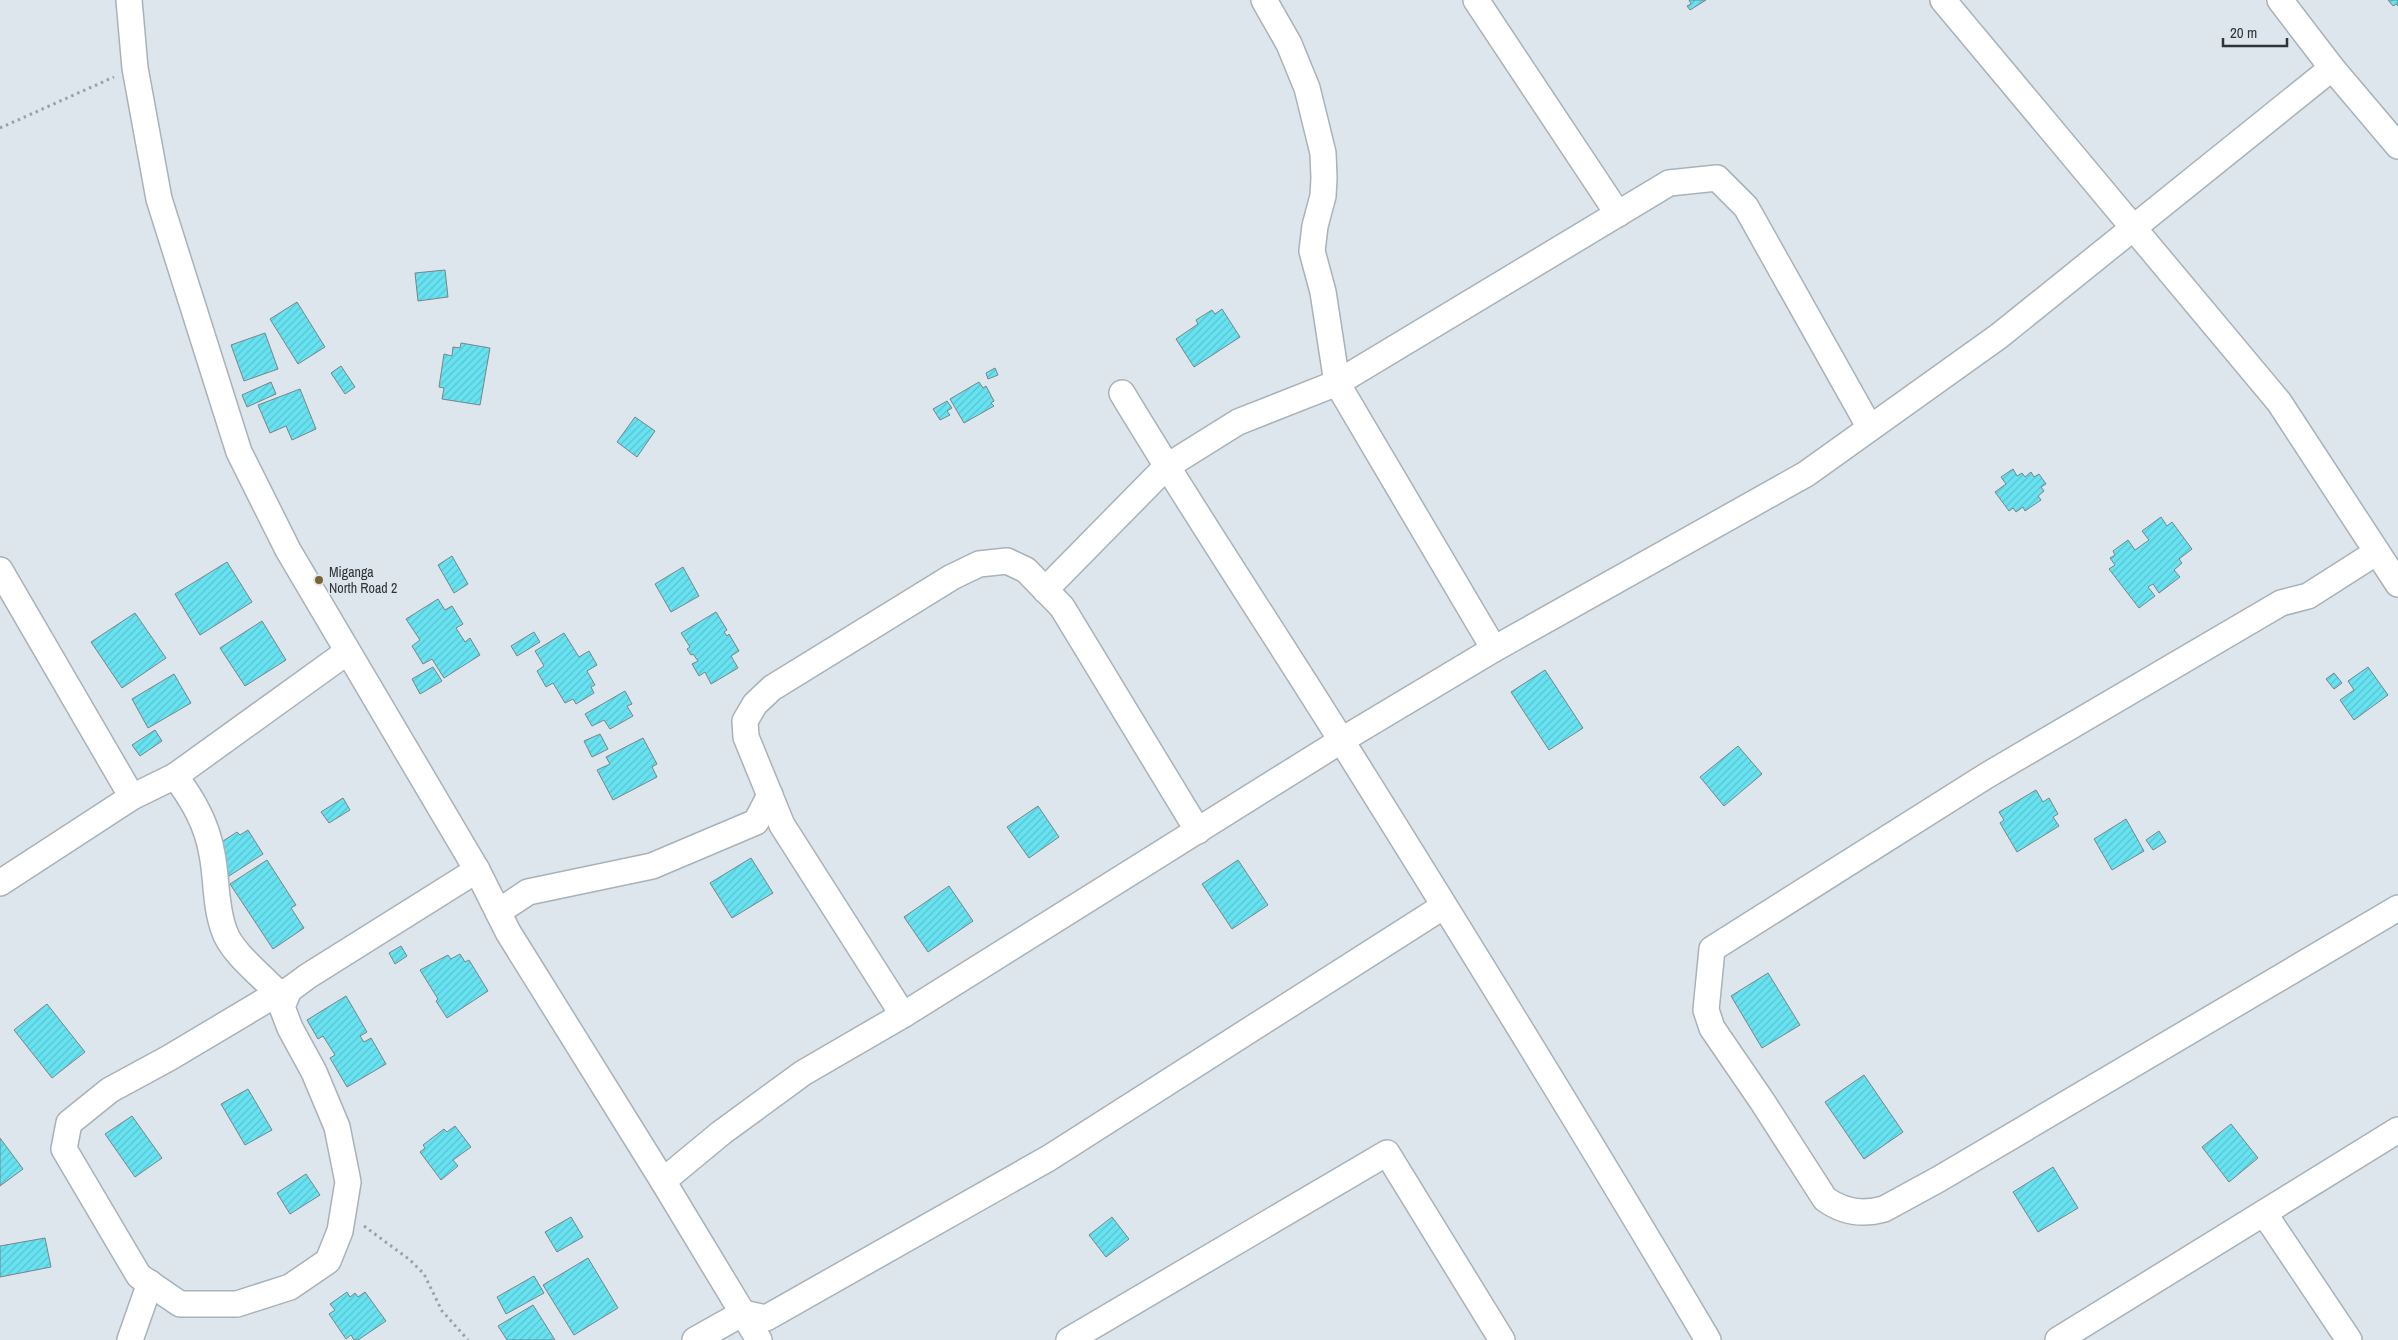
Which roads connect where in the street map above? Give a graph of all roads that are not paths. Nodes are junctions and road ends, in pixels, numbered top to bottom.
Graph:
1 (129, 0) edge
2 (1264, 0) edge
3 (1476, 0) edge
4 (1943, 0) edge
5 (2280, 0) edge
6 (2332, 68) junction
7 (2398, 146) edge
8 (1618, 214) junction
9 (2135, 228) junction
10 (1337, 383) junction
11 (1122, 392) dead end
12 (1870, 428) junction
13 (1166, 467) junction
14 (2377, 552) junction
15 (0, 570) edge
16 (2398, 584) edge
17 (1045, 590) junction
18 (1494, 649) junction
19 (347, 652) junction
20 (1342, 740) junction
21 (175, 776) junction
22 (770, 796) junction
23 (132, 797) junction
24 (1198, 831) junction
25 (477, 870) junction
26 (0, 883) edge
27 (1444, 906) junction
28 (2398, 908) edge
29 (498, 912) junction
30 (284, 992) junction
31 (903, 1015) junction
32 (2398, 1130) edge
33 (663, 1180) junction
34 (2264, 1213) junction
35 (150, 1283) junction
36 (742, 1313) junction
37 (130, 1340) edge
38 (695, 1340) edge
39 (759, 1340) edge
40 (1069, 1340) edge
41 (1502, 1340) edge
42 (1708, 1340) edge
43 (2058, 1340) edge
44 (2349, 1340) edge

1 - 19 street
2 - 10 street
3 - 8 street
4 - 9 street
5 - 6 street
6 - 7 street
6 - 9 street
8 - 10 street
8 - 12 street
9 - 12 street
9 - 14 street
10 - 13 street
10 - 18 street
11 - 13 street
12 - 18 street
13 - 17 street
13 - 20 street
14 - 16 street
14 - 28 street
15 - 23 street
17 - 22 street
17 - 24 street
18 - 20 street
19 - 21 street
19 - 25 street
20 - 24 street
20 - 27 street
21 - 23 street
21 - 30 street
22 - 29 street
22 - 31 street
23 - 26 street
24 - 31 street
25 - 29 street
25 - 30 street
27 - 36 street
27 - 42 street
29 - 33 street
30 - 35 street
30 - 35 street
31 - 33 street
32 - 34 street
33 - 36 street
34 - 43 street
34 - 44 street
35 - 37 street
36 - 38 street
36 - 39 street
40 - 41 street

